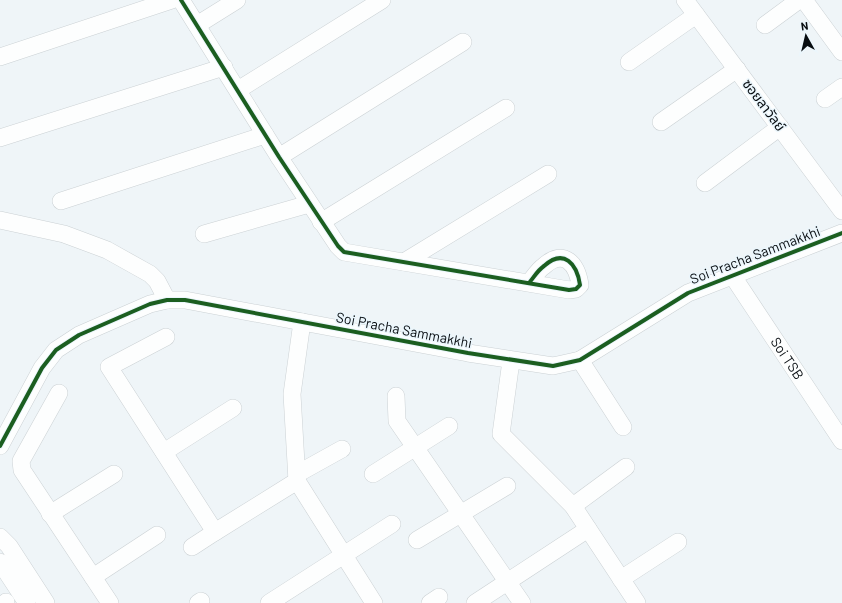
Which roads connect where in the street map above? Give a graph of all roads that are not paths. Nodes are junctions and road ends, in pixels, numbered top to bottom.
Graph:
1 (172, 0) edge
2 (181, 0) edge
3 (237, 0) edge
4 (382, 0) edge
5 (685, 0) edge
6 (799, 0) edge
7 (804, 0) edge
8 (696, 15) junction
9 (197, 25) junction
10 (765, 26) dead end
11 (463, 42) dead end
12 (842, 52) edge
13 (0, 56) edge
14 (629, 62) dead end
15 (224, 67) junction
16 (737, 69) junction
17 (842, 87) edge
18 (238, 90) junction
19 (825, 100) dead end
20 (506, 108) dead end
21 (661, 122) dead end
22 (780, 127) junction
23 (265, 135) junction
24 (0, 138) edge
25 (279, 157) junction
26 (548, 174) dead end
27 (705, 183) dead end
28 (61, 201) dead end
29 (310, 204) junction
30 (842, 211) edge
31 (0, 220) edge
32 (321, 222) junction
33 (204, 234) dead end
34 (841, 234) edge
35 (404, 262) junction
36 (732, 275) junction
37 (530, 283) dead end
38 (167, 300) junction
39 (302, 322) junction
40 (166, 337) dead end
41 (511, 360) junction
42 (580, 360) junction
43 (59, 392) dead end
44 (396, 396) dead end
45 (233, 408) dead end
46 (449, 426) dead end
47 (623, 427) dead end
48 (842, 441) edge
49 (0, 446) edge
50 (415, 447) junction
51 (342, 449) dead end
52 (164, 452) junction
53 (626, 467) dead end
54 (114, 474) dead end
55 (372, 474) dead end
56 (297, 477) junction
57 (507, 486) dead end
58 (573, 506) junction
59 (50, 514) junction
60 (461, 514) junction
61 (392, 524) dead end
62 (588, 529) junction
63 (215, 532) junction
64 (157, 535) dead end
65 (417, 540) dead end
66 (678, 542) dead end
67 (3, 546) edge
68 (192, 547) dead end
69 (344, 555) junction
70 (0, 562) edge
71 (93, 577) junction
72 (621, 579) junction
73 (508, 582) junction
74 (27, 603) edge
75 (46, 603) edge
76 (110, 603) edge
77 (270, 603) edge
78 (374, 603) edge
79 (475, 603) edge
80 (522, 603) edge
81 (637, 603) edge

1 - 13 street
2 - 9 street
3 - 9 street
4 - 18 street
5 - 8 street, ซอยลาวัลย์
6 - 10 street
7 - 12 street
8 - 14 street
8 - 16 street, ซอยลาวัลย์
9 - 15 street
11 - 25 street
15 - 18 street
15 - 24 street
16 - 21 street
16 - 22 street, ซอยลาวัลย์
17 - 19 street
18 - 23 street
20 - 32 street
22 - 27 street
22 - 30 street, ซอยลาวัลย์
23 - 25 street
23 - 28 street
25 - 29 street
26 - 35 street
29 - 32 street
29 - 33 street
31 - 38 street
32 - 35 street
34 - 36 street, Soi Pracha Sammakkhi
35 - 37 street
36 - 42 street, Soi Pracha Sammakkhi
36 - 48 street, Soi TSB
38 - 39 street, Soi Pracha Sammakkhi
38 - 49 street, Soi Pracha Sammakkhi
39 - 41 street, Soi Pracha Sammakkhi
39 - 56 street
40 - 52 street
41 - 42 street, Soi Pracha Sammakkhi
41 - 58 street
42 - 47 street
43 - 59 street
44 - 50 street
45 - 52 street
46 - 50 street
50 - 55 street
50 - 60 street
51 - 56 street
52 - 63 street
53 - 58 street
54 - 59 street
56 - 63 street
56 - 69 street
57 - 60 street
58 - 62 street
59 - 71 street
60 - 65 street
60 - 73 street
61 - 69 street
62 - 72 street
62 - 73 street
63 - 68 street
64 - 71 street
66 - 72 street
67 - 75 street
69 - 77 street
69 - 78 street
70 - 74 street
71 - 76 street
72 - 81 street
73 - 79 street
73 - 80 street

